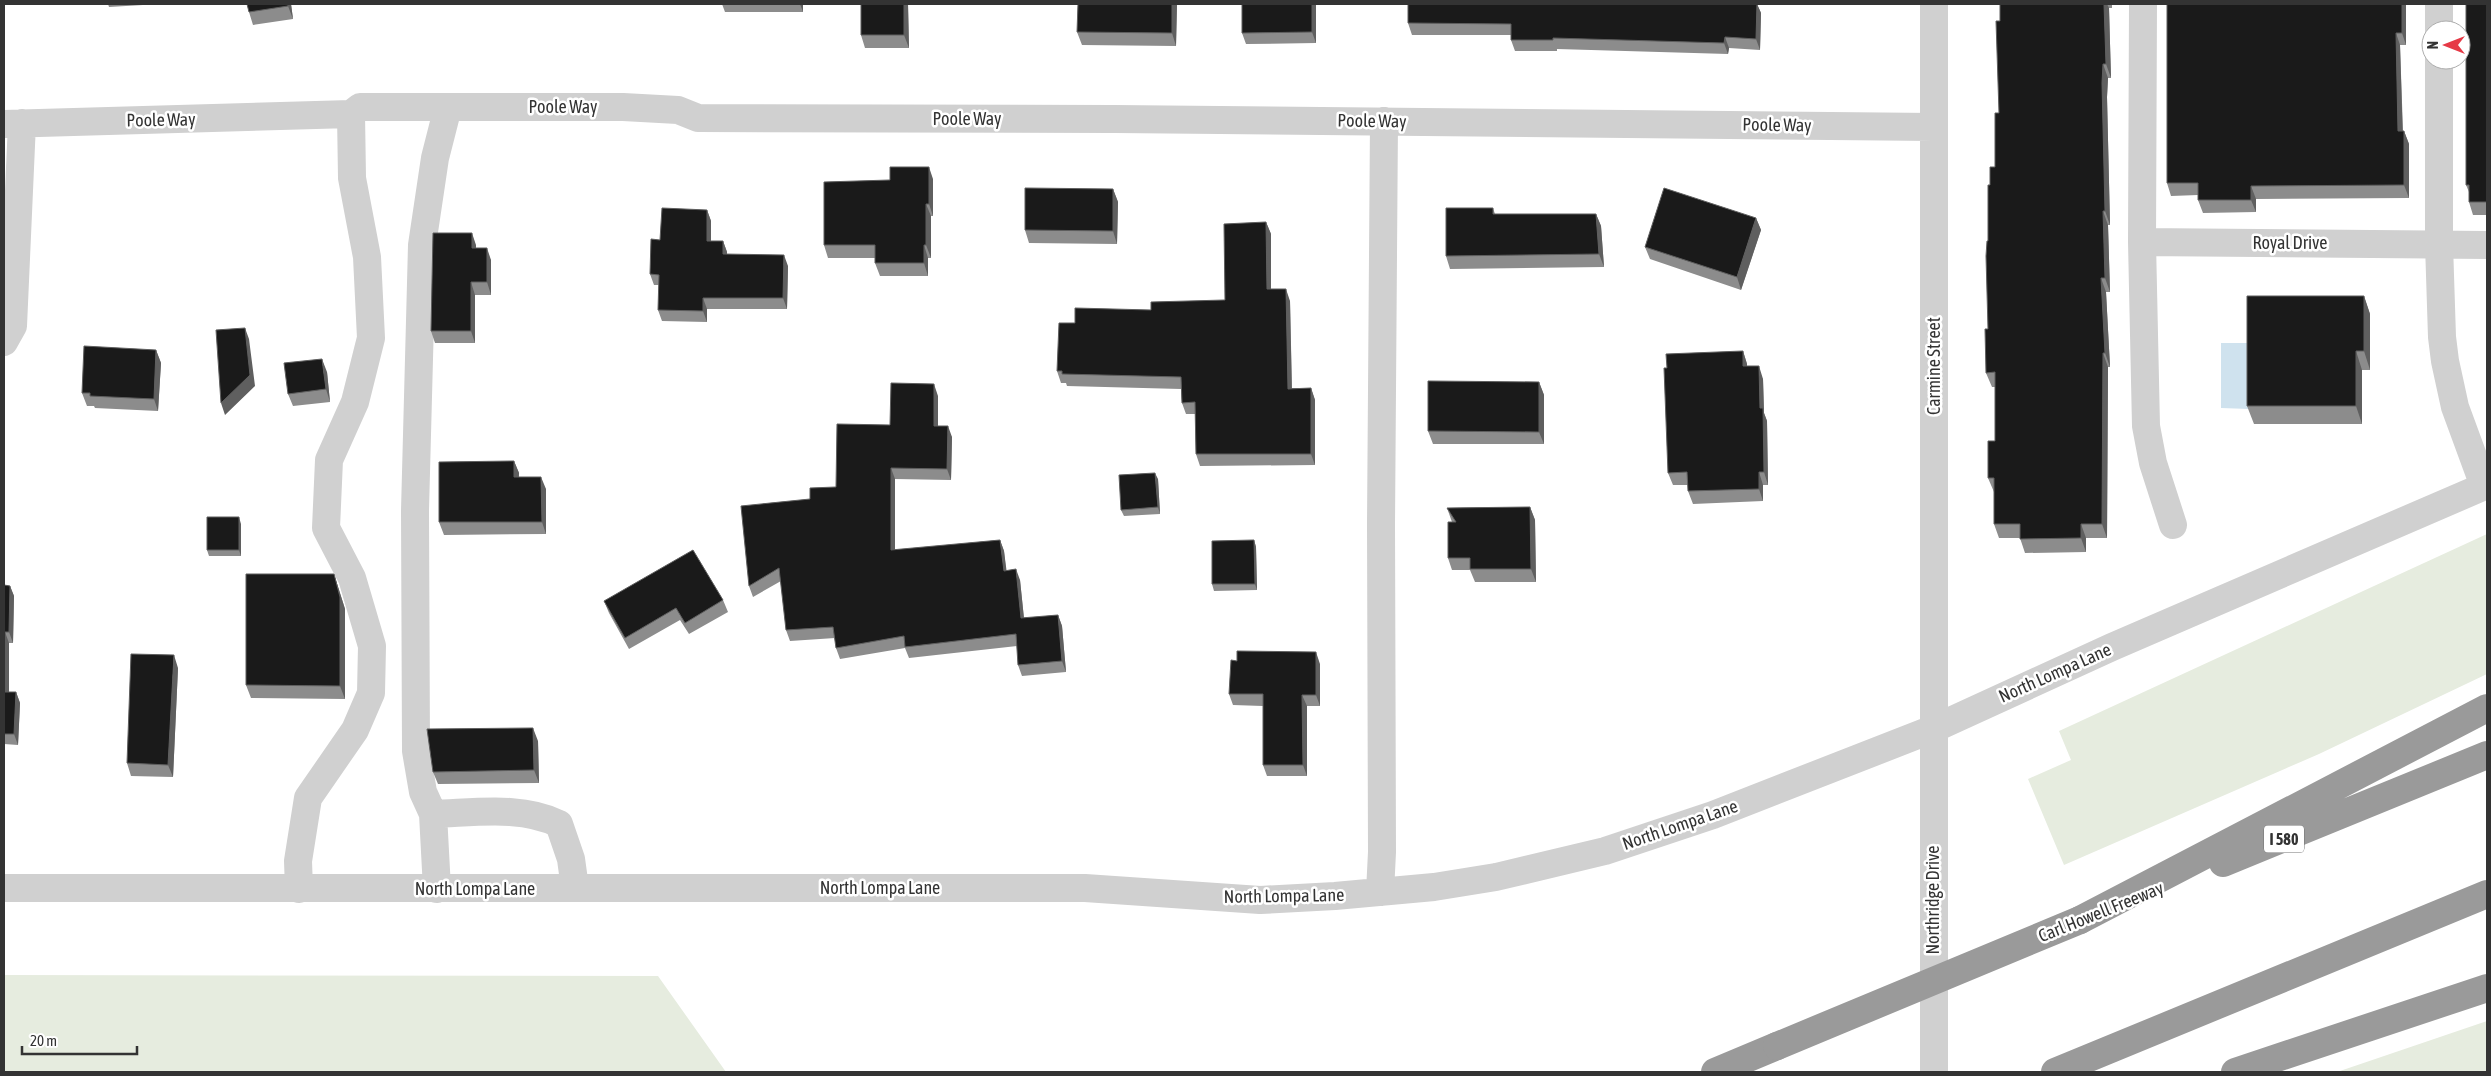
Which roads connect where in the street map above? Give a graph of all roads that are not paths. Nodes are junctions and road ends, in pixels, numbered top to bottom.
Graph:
1 (1934, 4) edge
2 (2142, 4) edge
3 (2439, 4) edge
4 (2439, 20) edge
5 (2439, 70) edge
6 (448, 107) junction
7 (351, 114) junction
8 (1384, 121) junction
9 (13, 124) edge
10 (1934, 127) junction
11 (2142, 242) junction
12 (2439, 244) junction
13 (2487, 245) edge
14 (4, 342) edge
15 (2486, 486) edge
16 (2173, 525) dead end
17 (2487, 708) edge
18 (1933, 728) junction
19 (2487, 755) edge
20 (433, 814) junction
21 (4, 888) edge
22 (574, 888) junction
23 (299, 889) junction
24 (437, 889) junction
25 (1380, 892) junction
26 (2487, 894) edge
27 (2080, 920) junction
28 (2487, 988) edge
29 (1715, 1072) edge
30 (1934, 1072) edge
31 (2055, 1072) edge
32 (2235, 1072) edge

1 - 10 street, Carmine Street
2 - 11 street
3 - 4 street
5 - 12 street
6 - 7 street, Poole Way
6 - 8 street, Poole Way
6 - 20 street
7 - 9 street, Poole Way
7 - 23 street
8 - 10 street, Poole Way
8 - 25 street
9 - 14 street
10 - 18 street, Carmine Street
11 - 12 street, Royal Drive
11 - 16 street
12 - 13 street, Royal Drive
12 - 15 street
15 - 18 street, North Lompa Lane
17 - 27 highway
18 - 25 street, North Lompa Lane
18 - 30 street, Northridge Drive
19 - 27 highway, Carl Howell Freeway / I 580
20 - 22 street
20 - 24 street
21 - 23 street, North Lompa Lane
22 - 24 street, North Lompa Lane
22 - 25 street, North Lompa Lane
23 - 24 street, North Lompa Lane
26 - 31 highway
27 - 29 highway, Carl Howell Freeway / I 580, bridge
28 - 32 highway

